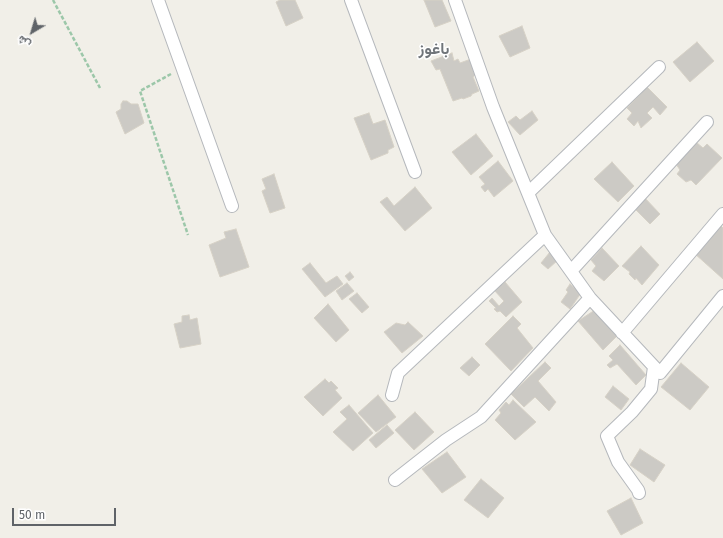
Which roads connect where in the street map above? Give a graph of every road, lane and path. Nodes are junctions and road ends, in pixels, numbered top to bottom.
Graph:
1 (53, 0) edge
2 (158, 0) edge
3 (351, 0) edge
4 (455, 0) edge
5 (659, 66) dead end
6 (182, 68) junction
7 (100, 88) dead end
8 (707, 122) dead end
9 (415, 172) dead end
10 (528, 192) junction
11 (232, 206) dead end
12 (723, 214) edge
13 (188, 235) dead end
14 (545, 235) junction
15 (571, 271) junction
16 (723, 296) edge
17 (590, 298) junction
18 (622, 333) junction
19 (654, 367) junction
20 (392, 394) dead end
21 (395, 480) dead end
22 (639, 493) dead end

1 - 7 path
2 - 6 street
3 - 9 street
4 - 10 street
5 - 10 street
6 - 11 street
6 - 13 path
8 - 15 street
10 - 14 street
12 - 18 street
14 - 15 street
14 - 20 street
15 - 17 street
16 - 19 street
17 - 18 street
17 - 21 street
18 - 19 street
19 - 22 street

